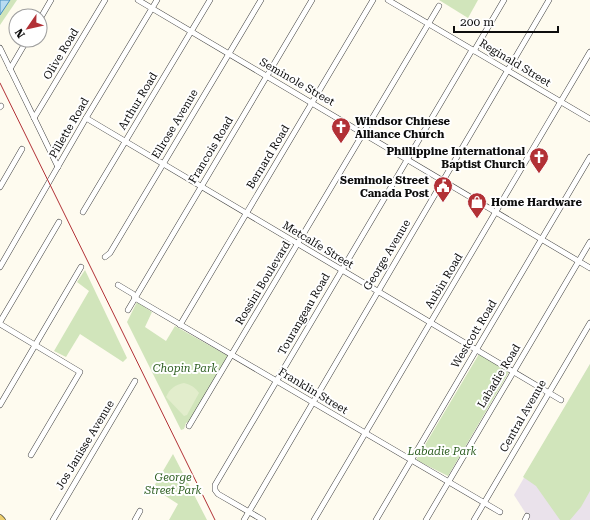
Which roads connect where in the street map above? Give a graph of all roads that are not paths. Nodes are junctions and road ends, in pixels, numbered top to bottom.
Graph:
1 (105, 0) edge
2 (138, 0) edge
3 (157, 0) edge
4 (210, 0) edge
5 (261, 0) edge
6 (312, 0) edge
7 (373, 0) edge
8 (388, 0) edge
9 (504, 0) edge
10 (550, 0) edge
11 (439, 6) dead end
12 (152, 8) junction
13 (429, 24) junction
14 (191, 32) junction
15 (0, 48) edge
16 (22, 48) edge
17 (473, 50) junction
18 (590, 52) edge
19 (229, 54) junction
20 (10, 69) junction
21 (508, 71) junction
22 (267, 76) junction
23 (560, 102) junction
24 (312, 103) junction
25 (34, 118) junction
26 (86, 118) junction
27 (590, 119) edge
28 (364, 133) junction
29 (125, 142) junction
30 (22, 149) dead end
31 (590, 157) edge
32 (407, 159) junction
33 (163, 164) junction
34 (58, 167) junction
35 (443, 181) junction
36 (0, 186) edge
37 (201, 187) junction
38 (84, 212) dead end
39 (496, 212) junction
40 (246, 214) junction
41 (59, 222) dead end
42 (542, 239) junction
43 (590, 242) edge
44 (298, 244) junction
45 (106, 257) dead end
46 (579, 261) junction
47 (0, 267) edge
48 (81, 267) dead end
49 (590, 268) edge
50 (342, 270) junction
51 (118, 285) dead end
52 (377, 291) junction
53 (135, 298) junction
54 (128, 310) dead end
55 (0, 323) edge
56 (430, 323) junction
57 (590, 323) edge
58 (180, 325) junction
59 (35, 345) junction
60 (476, 350) junction
61 (232, 354) junction
62 (514, 372) junction
63 (135, 381) dead end
64 (276, 381) junction
65 (549, 393) junction
66 (561, 400) dead end
67 (313, 402) junction
68 (0, 405) edge
69 (189, 426) dead end
70 (365, 433) junction
71 (31, 455) dead end
72 (411, 460) junction
73 (448, 482) junction
74 (484, 503) junction
75 (140, 510) dead end
76 (249, 511) junction
77 (500, 512) dead end
78 (53, 520) edge
79 (135, 520) edge
80 (244, 520) edge
81 (263, 520) edge
82 (314, 520) edge
83 (376, 520) edge
84 (426, 520) edge
85 (474, 520) edge

1 - 25 street, Olive Road
2 - 12 street, Seminole Street
3 - 12 street, Pillette Road
4 - 14 street, Arthur Road
5 - 19 street, Ellrose Avenue
6 - 22 street, Francois Road
7 - 24 street, Bernard Road
8 - 13 street, Reginald Street
9 - 17 street, Tourangeau Road
10 - 21 street, George Avenue
11 - 13 street, Rossini Boulevard
12 - 14 street, Seminole Street
12 - 26 street, Pillette Road
13 - 17 street, Reginald Street
13 - 28 street, Rossini Boulevard
14 - 19 street, Seminole Street
14 - 29 street, Arthur Road
15 - 20 street
16 - 20 street
17 - 21 street, Reginald Street
17 - 32 street, Tourangeau Road
18 - 23 street, Aubin Road
19 - 22 street, Seminole Street
19 - 33 street, Ellrose Avenue
20 - 25 street
21 - 23 street, Reginald Street
21 - 35 street, George Avenue
22 - 24 street, Seminole Street
22 - 37 street, Francois Road
23 - 27 street, Reginald Street
23 - 39 street, Aubin Road
24 - 28 street, Seminole Street
24 - 40 street, Bernard Road
25 - 34 street
26 - 29 street, Metcalfe Street
26 - 34 street, Pillette Road
28 - 32 street, Seminole Street
28 - 44 street, Rossini Boulevard
29 - 33 street, Metcalfe Street
29 - 38 street, Arthur Road
30 - 36 street
31 - 42 street, Westcott Road
32 - 35 street, Seminole Street
32 - 50 street, Tourangeau Road
33 - 37 street, Metcalfe Street
33 - 45 street, Ellrose Avenue
34 - 47 street, Pillette Road
35 - 39 street, Seminole Street
35 - 52 street, George Avenue
37 - 40 street, Metcalfe Street
37 - 53 street, Francois Road
39 - 42 street, Seminole Street
39 - 56 street, Aubin Road
40 - 44 street, Metcalfe Street
40 - 58 street, Bernard Road
41 - 55 street
42 - 46 street, Seminole Street
42 - 60 street, Westcott Road
43 - 46 street, Labadie Road
44 - 50 street, Metcalfe Street
44 - 61 street, Rossini Boulevard
46 - 49 street, Seminole Street
46 - 62 street, Labadie Road
48 - 59 street
50 - 52 street, Metcalfe Street
50 - 64 street, Tourangeau Road
51 - 53 street, Franklin Street
52 - 56 street, Metcalfe Street
52 - 67 street, George Avenue
53 - 54 street, Francois Road
53 - 58 street, Franklin Street
55 - 59 street
56 - 60 street, Metcalfe Street
56 - 70 street, Aubin Road
57 - 65 street, Central Avenue
58 - 61 street, Franklin Street
59 - 68 street
59 - 71 street
60 - 62 street, Metcalfe Street
60 - 72 street, Westcott Road
61 - 64 street, Franklin Street
61 - 69 street, Rossini Boulevard
62 - 65 street, Metcalfe Street
62 - 73 street, Labadie Road
63 - 78 street, Jos Janisse Avenue
64 - 67 street, Franklin Street
64 - 76 street, Tourangeau Road
65 - 66 street, Metcalfe Street
65 - 74 street, Central Avenue
67 - 70 street, Franklin Street
67 - 76 street, George Avenue
70 - 72 street, Franklin Street
70 - 82 street, Aubin Road
72 - 73 street, Franklin Street
72 - 83 street, Westcott Road
73 - 74 street, Franklin Street
73 - 84 street, Labadie Road
74 - 77 street, Franklin Street
74 - 85 street, Central Avenue
75 - 79 street
76 - 80 street, George Avenue
76 - 81 street

